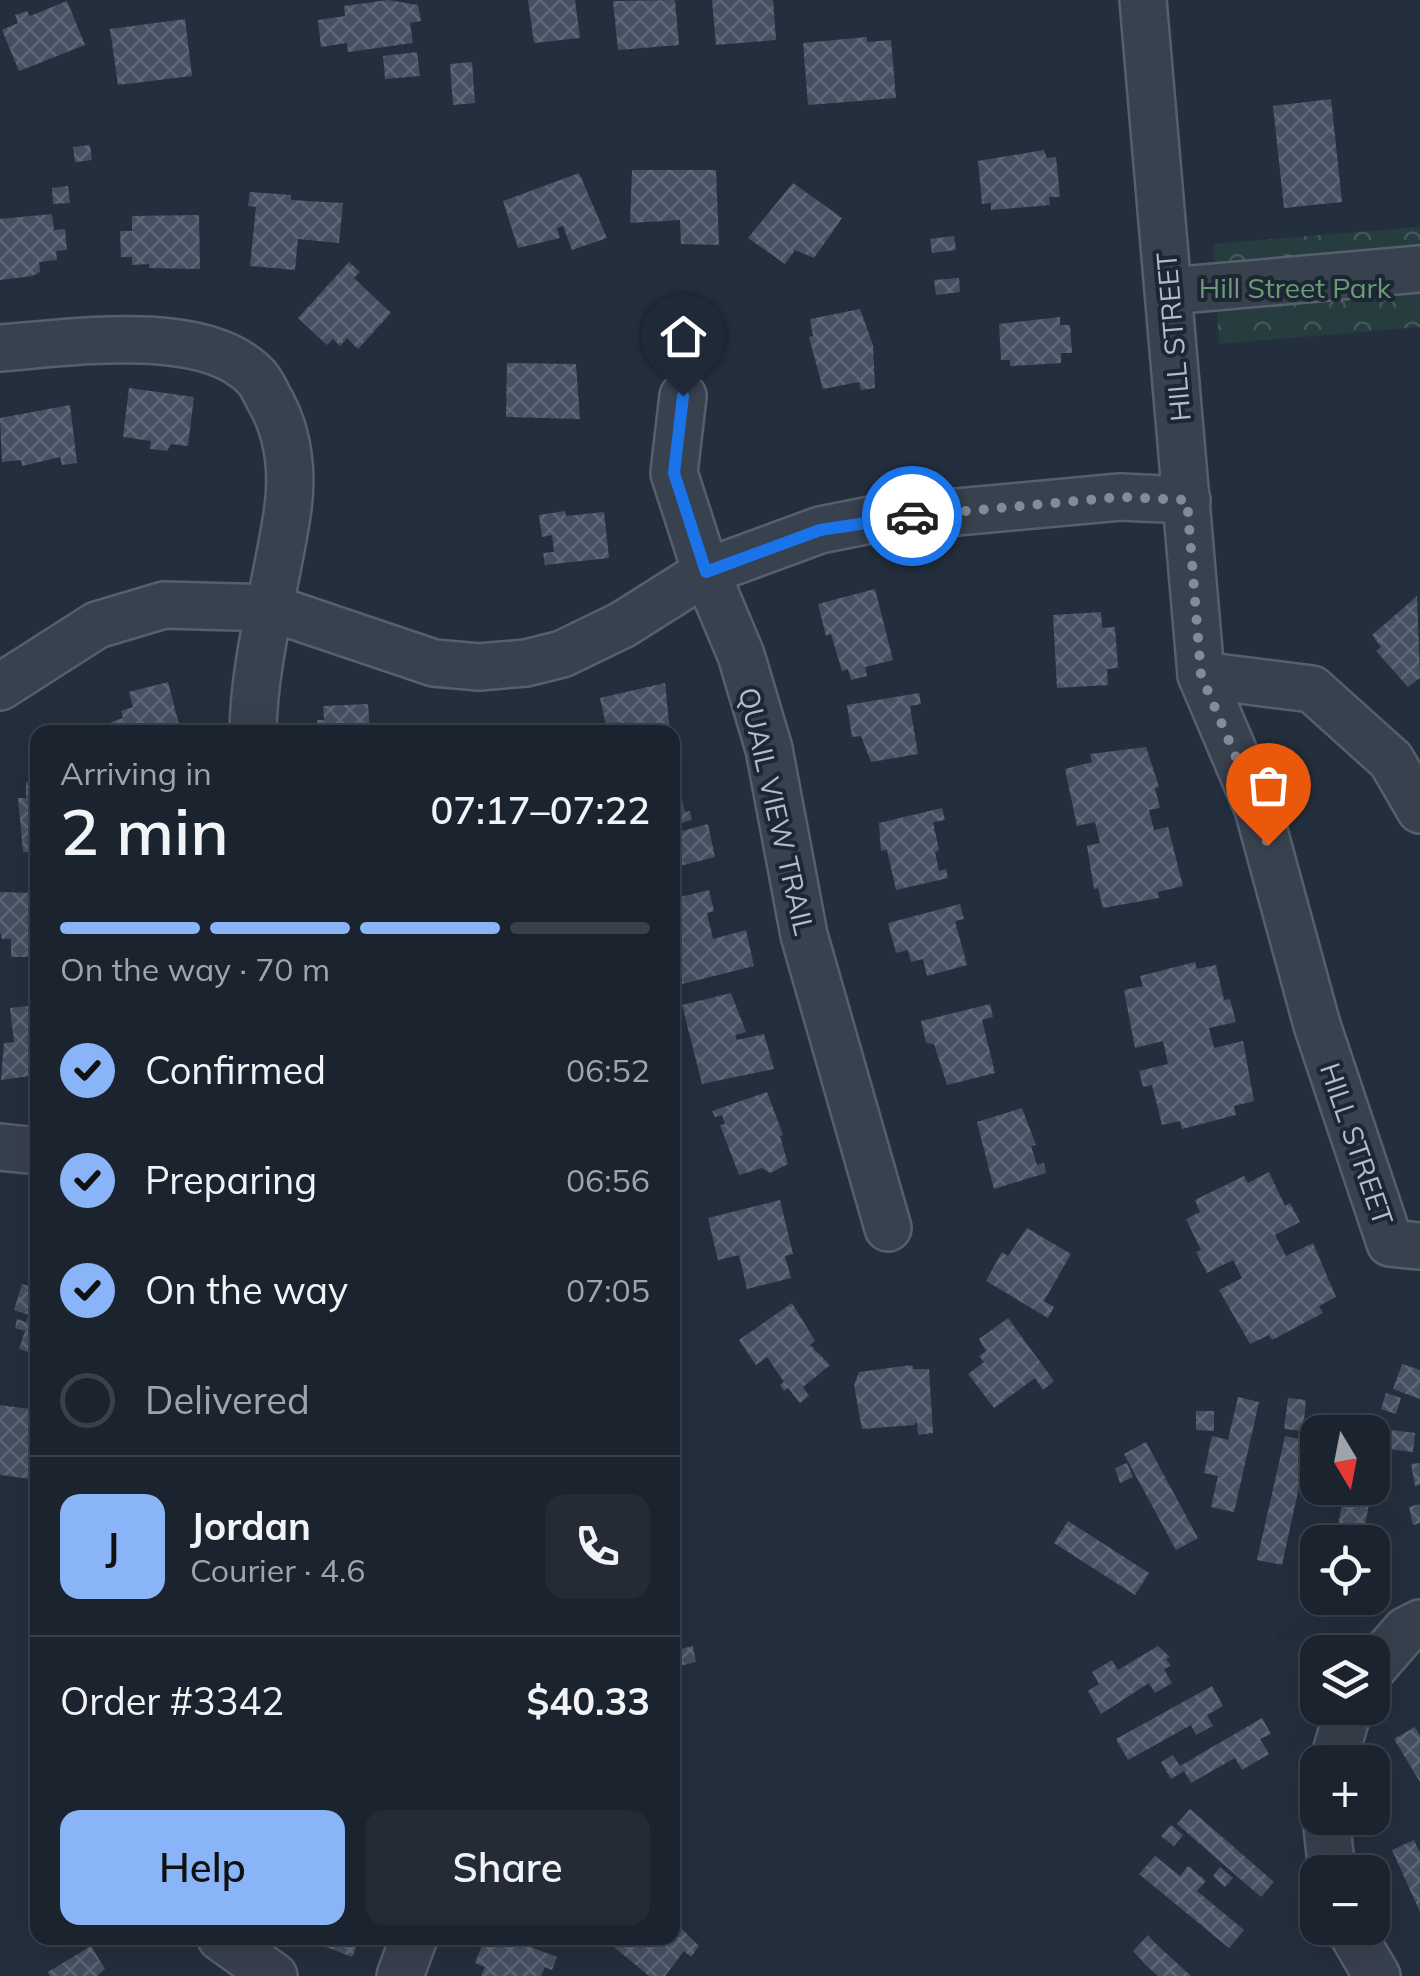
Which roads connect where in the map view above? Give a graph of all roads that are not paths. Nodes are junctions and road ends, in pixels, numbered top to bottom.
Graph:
1 (1143, 0) edge
2 (1420, 269) edge
3 (1169, 292) junction
4 (0, 348) edge
5 (683, 396) dead end
6 (1187, 500) junction
7 (706, 572) junction
8 (271, 608) junction
9 (1201, 675) junction
10 (0, 687) edge
11 (253, 725) edge
12 (1420, 810) edge
13 (0, 1146) edge
14 (30, 1149) edge
15 (888, 1228) dead end
16 (1420, 1246) edge
17 (1420, 1623) edge
18 (1390, 1648) edge
19 (232, 1945) edge
20 (411, 1945) edge
21 (1359, 1945) edge
22 (274, 1976) edge
23 (400, 1976) edge
24 (1377, 1976) edge

1 - 3 street, HILL STREET
2 - 3 street
3 - 6 street, HILL STREET
4 - 8 street
5 - 7 street, QUAIL VIEW TRAIL
6 - 7 street
6 - 9 street, HILL STREET
7 - 8 street
7 - 15 street, QUAIL VIEW TRAIL
8 - 10 street
8 - 11 street
9 - 12 street
9 - 16 street, HILL STREET
13 - 14 street
17 - 18 street
19 - 22 street
20 - 23 street
21 - 24 street

